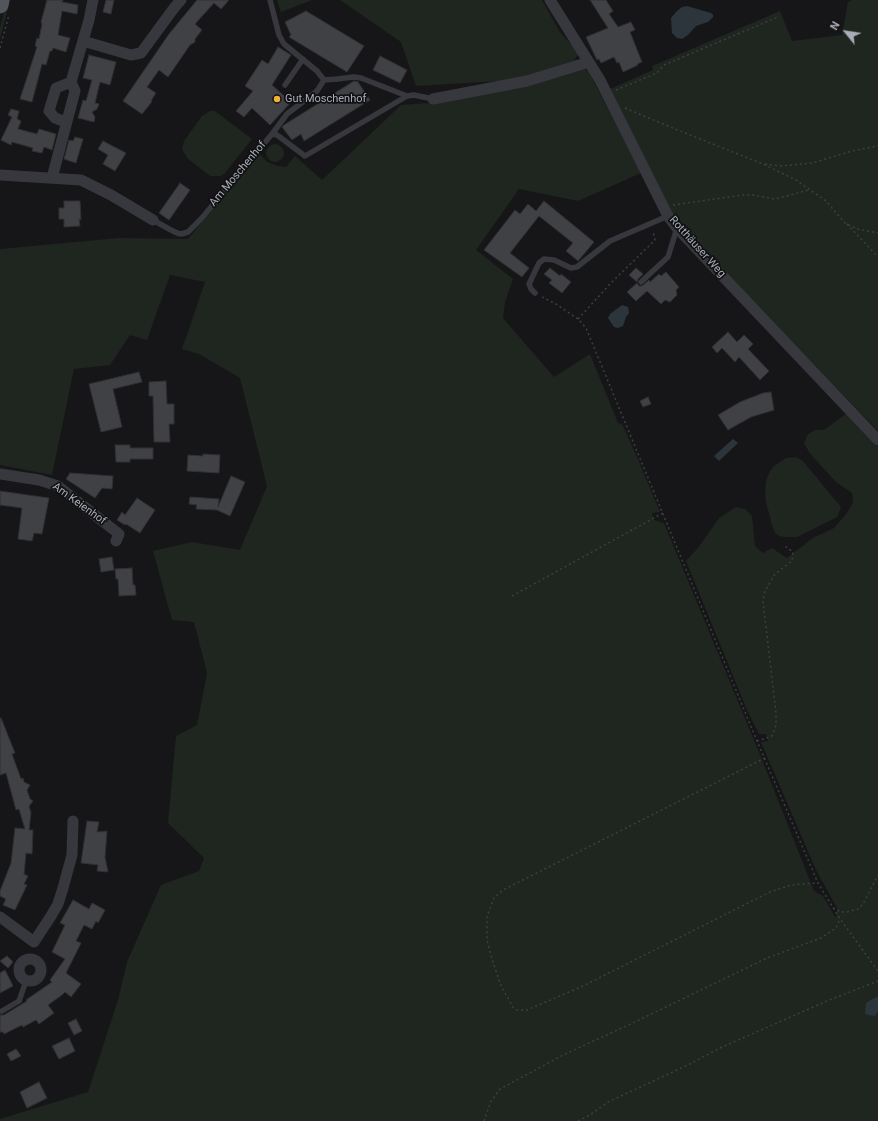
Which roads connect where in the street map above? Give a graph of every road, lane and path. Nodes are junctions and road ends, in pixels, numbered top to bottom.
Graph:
1 (1, 0) edge
2 (93, 0) edge
3 (181, 0) edge
4 (270, 0) edge
5 (550, 0) edge
6 (4, 10) edge
7 (778, 17) dead end
8 (83, 41) junction
9 (0, 48) edge
10 (303, 59) junction
11 (590, 62) junction
12 (324, 80) junction
13 (71, 82) junction
14 (285, 85) dead end
15 (407, 96) junction
16 (609, 97) junction
17 (434, 99) joint
18 (66, 122) junction
19 (272, 134) junction
20 (878, 146) edge
21 (763, 164) junction
22 (0, 175) edge
23 (52, 178) junction
24 (810, 190) junction
25 (666, 212) junction
26 (153, 220) joint
27 (845, 223) junction
28 (652, 224) junction
29 (677, 228) junction
30 (878, 233) edge
31 (878, 257) edge
32 (642, 282) dead end
33 (535, 293) joint
34 (578, 319) junction
35 (878, 440) edge
36 (0, 474) edge
37 (663, 513) junction
38 (116, 541) dead end
39 (786, 543) dead end
40 (512, 596) dead end
41 (757, 741) junction
42 (765, 758) junction
43 (73, 821) dead end
44 (878, 875) edge
45 (818, 883) junction
46 (833, 908) junction
47 (0, 917) edge
48 (840, 920) junction
49 (34, 942) junction
50 (32, 959) junction
51 (878, 971) edge
52 (26, 981) junction
53 (878, 981) edge
54 (2, 1010) dead end
55 (484, 1121) edge
56 (578, 1121) edge

1 - 6 main road
2 - 8 street
3 - 8 street
4 - 10 lane
5 - 11 street, Rotthäuser Weg
6 - 9 path
7 - 16 path
8 - 13 street
10 - 12 lane
10 - 14 lane
11 - 16 street, Rotthäuser Weg
11 - 17 street
12 - 15 lane
12 - 19 lane
13 - 18 street
13 - 18 street
15 - 17 lane
15 - 19 lane, Am Moschenhof
16 - 21 path
16 - 25 street, Rotthäuser Weg
18 - 23 street
19 - 26 lane, Am Moschenhof
20 - 21 path
21 - 24 path
22 - 23 street, Am Moschenhof
23 - 26 street, Am Moschenhof
24 - 25 path
24 - 27 path
25 - 28 lane
25 - 29 street, Rotthäuser Weg
27 - 30 path
27 - 31 path
28 - 33 lane
28 - 34 path
29 - 32 lane
29 - 35 street, Rotthäuser Weg
33 - 34 path
34 - 37 path
36 - 38 street, Am Keienhof
37 - 40 path
37 - 41 path
39 - 41 path
41 - 42 path
42 - 45 path
42 - 45 path
43 - 49 street
44 - 46 path
45 - 46 path
46 - 48 path
47 - 49 street
48 - 51 path
48 - 55 path
49 - 50 street
50 - 52 street
50 - 52 street
52 - 54 lane
53 - 56 path

